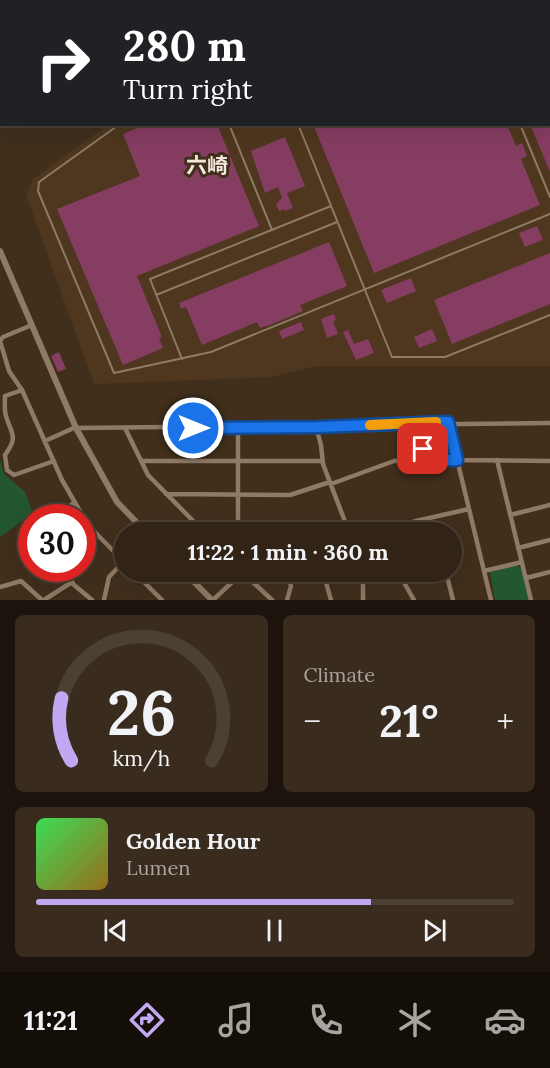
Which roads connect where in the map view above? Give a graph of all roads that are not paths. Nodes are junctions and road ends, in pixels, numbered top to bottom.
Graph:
1 (117, 126) edge
2 (230, 126) edge
3 (299, 126) edge
4 (521, 126) edge
5 (550, 197) edge
6 (331, 206) junction
7 (550, 214) edge
8 (337, 222) junction
9 (272, 230) junction
10 (0, 251) edge
11 (365, 290) junction
12 (156, 295) junction
13 (550, 315) edge
14 (32, 325) junction
15 (1, 334) edge
16 (182, 359) junction
17 (22, 390) junction
18 (448, 422) junction
19 (550, 423) edge
20 (76, 427) junction
21 (316, 427) junction
22 (125, 428) junction
23 (238, 428) junction
24 (45, 441) junction
25 (457, 460) junction
26 (496, 460) junction
27 (550, 460) edge
28 (54, 461) junction
29 (142, 461) junction
30 (238, 461) junction
31 (322, 461) junction
32 (331, 483) junction
33 (166, 494) junction
34 (238, 495) junction
35 (75, 502) junction
36 (71, 504) edge
37 (550, 505) edge
38 (469, 509) junction
39 (510, 515) junction
40 (432, 518) junction
41 (136, 522) edge
42 (193, 522) edge
43 (238, 522) edge
44 (345, 522) edge
45 (418, 522) edge
46 (433, 522) edge
47 (550, 540) edge
48 (518, 548) junction
49 (114, 551) edge
50 (522, 562) junction
51 (114, 571) edge
52 (484, 571) junction
53 (550, 572) edge
54 (526, 578) junction
55 (72, 582) joint
56 (144, 582) edge
57 (194, 582) edge
58 (232, 582) edge
59 (253, 582) edge
60 (290, 582) edge
61 (326, 582) edge
62 (363, 582) edge
63 (404, 582) edge
64 (448, 582) edge
65 (0, 587) edge
66 (43, 600) edge
67 (92, 600) edge
68 (105, 600) edge
69 (162, 600) edge
70 (213, 600) edge
71 (272, 600) edge
72 (287, 600) edge
73 (332, 600) edge
74 (363, 600) edge
75 (414, 600) edge
76 (453, 600) edge
77 (491, 600) edge
78 (531, 600) edge

1 - 16 lane
2 - 9 lane
3 - 6 lane
4 - 5 lane
6 - 8 lane
6 - 9 lane
7 - 11 lane
8 - 11 lane
8 - 12 lane
9 - 12 lane
10 - 14 street
11 - 13 lane
11 - 16 lane
12 - 16 lane
14 - 15 street
14 - 20 street
15 - 17 street
17 - 24 street
17 - 28 street
18 - 19 street
18 - 21 street
18 - 25 street
20 - 22 street
20 - 24 street
20 - 41 street
21 - 23 street
21 - 31 street
22 - 23 street
22 - 29 street
23 - 30 street
24 - 28 street
25 - 26 street
25 - 32 street
25 - 38 street
26 - 27 street
26 - 39 street
28 - 35 street
29 - 30 street
29 - 33 street
30 - 31 street
30 - 34 street
31 - 32 street
32 - 34 street
32 - 44 street
33 - 34 street
33 - 42 street
34 - 43 street
35 - 36 street
35 - 49 street
37 - 39 street
38 - 40 street
38 - 52 street
39 - 48 street
40 - 45 street
40 - 46 street
47 - 48 street
48 - 50 street
50 - 52 street
50 - 54 street
51 - 68 street
52 - 77 street
53 - 54 street
54 - 78 street
55 - 66 street
55 - 67 street
56 - 69 street
57 - 70 street
58 - 70 street
59 - 71 street
60 - 72 street
61 - 73 street
62 - 74 street
63 - 75 street
64 - 76 street
65 - 66 street

